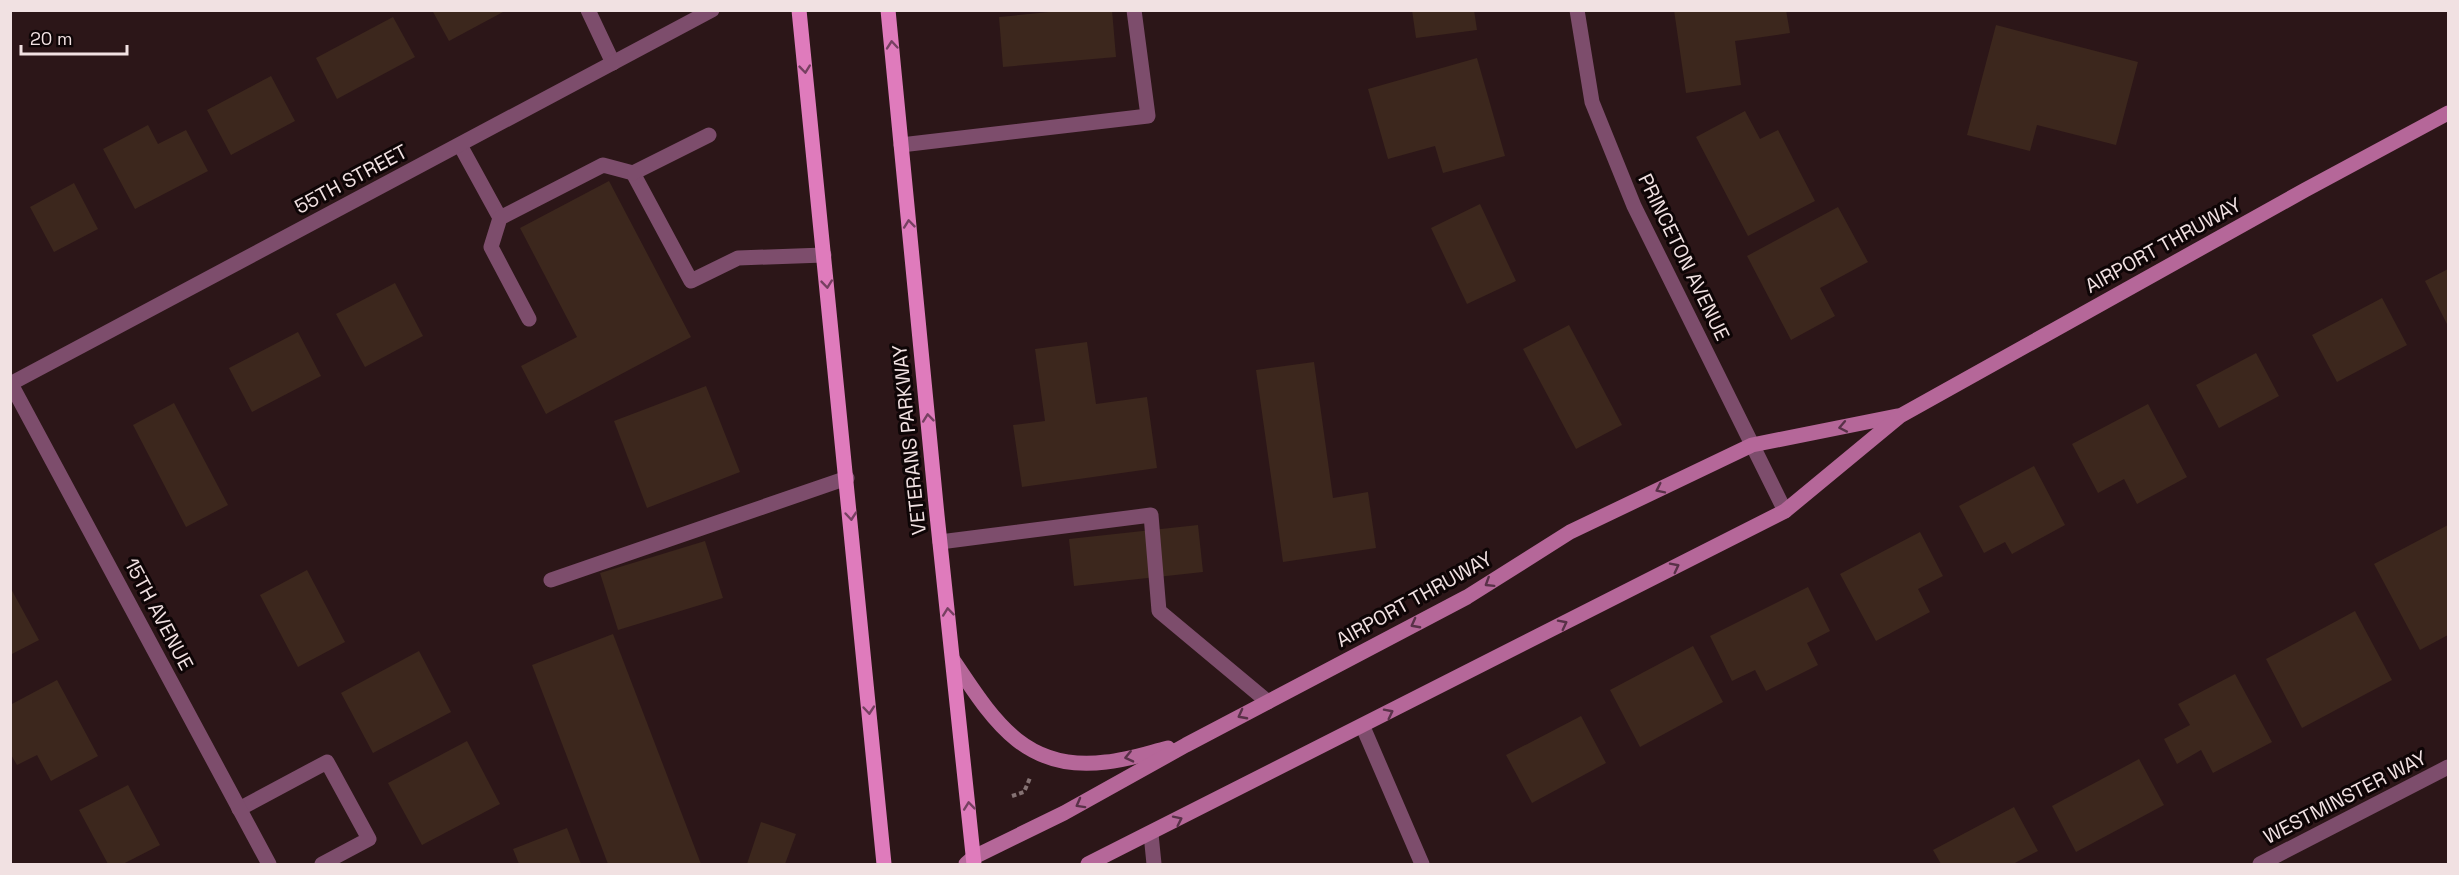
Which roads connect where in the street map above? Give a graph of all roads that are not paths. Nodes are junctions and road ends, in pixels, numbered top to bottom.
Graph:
1 (588, 10) edge
2 (712, 10) edge
3 (799, 10) edge
4 (888, 10) edge
5 (1134, 10) edge
6 (1576, 10) edge
7 (613, 63) junction
8 (2448, 113) edge
9 (709, 135) dead end
10 (460, 145) junction
11 (901, 145) junction
12 (633, 173) junction
13 (500, 218) junction
14 (824, 255) junction
15 (529, 319) dead end
16 (11, 384) edge
17 (1900, 416) junction
18 (1752, 445) junction
19 (847, 478) junction
20 (1785, 512) junction
21 (940, 542) junction
22 (551, 580) dead end
23 (953, 660) junction
24 (1268, 702) junction
25 (1362, 727) junction
26 (1186, 744) junction
27 (2448, 767) edge
28 (239, 809) junction
29 (1150, 834) junction
30 (971, 862) edge
31 (269, 864) edge
32 (322, 864) edge
33 (884, 864) edge
34 (1088, 864) edge
35 (1154, 864) edge
36 (1422, 864) edge
37 (2260, 864) edge

1 - 7 street
2 - 7 street, 55TH STREET
3 -> 14 main road
11 -> 4 main road, VETERANS PARKWAY
5 - 11 street
6 - 18 street, PRINCETON AVENUE
7 - 10 street, 55TH STREET
8 - 17 main road, AIRPORT THRUWAY
9 - 12 street
10 - 13 street
10 - 16 street, 55TH STREET
21 -> 11 main road, VETERANS PARKWAY
12 - 13 street
12 - 14 street
13 - 15 street
14 -> 19 main road
16 - 28 street, 15TH AVENUE
17 -> 18 main road, AIRPORT THRUWAY
17 - 20 main road, AIRPORT THRUWAY
18 - 20 street, PRINCETON AVENUE
18 -> 24 main road, AIRPORT THRUWAY
19 - 22 street
19 -> 33 main road
25 -> 20 main road, AIRPORT THRUWAY
23 -> 21 main road, VETERANS PARKWAY
21 - 24 street
26 -> 23 main road
30 -> 23 main road, VETERANS PARKWAY
24 -> 26 main road, AIRPORT THRUWAY
29 -> 25 main road, AIRPORT THRUWAY
25 - 36 street
26 -> 30 main road, AIRPORT THRUWAY
27 - 37 street, WESTMINSTER WAY
28 - 31 street, 15TH AVENUE
28 - 32 street
29 - 34 main road, AIRPORT THRUWAY
29 - 35 street

